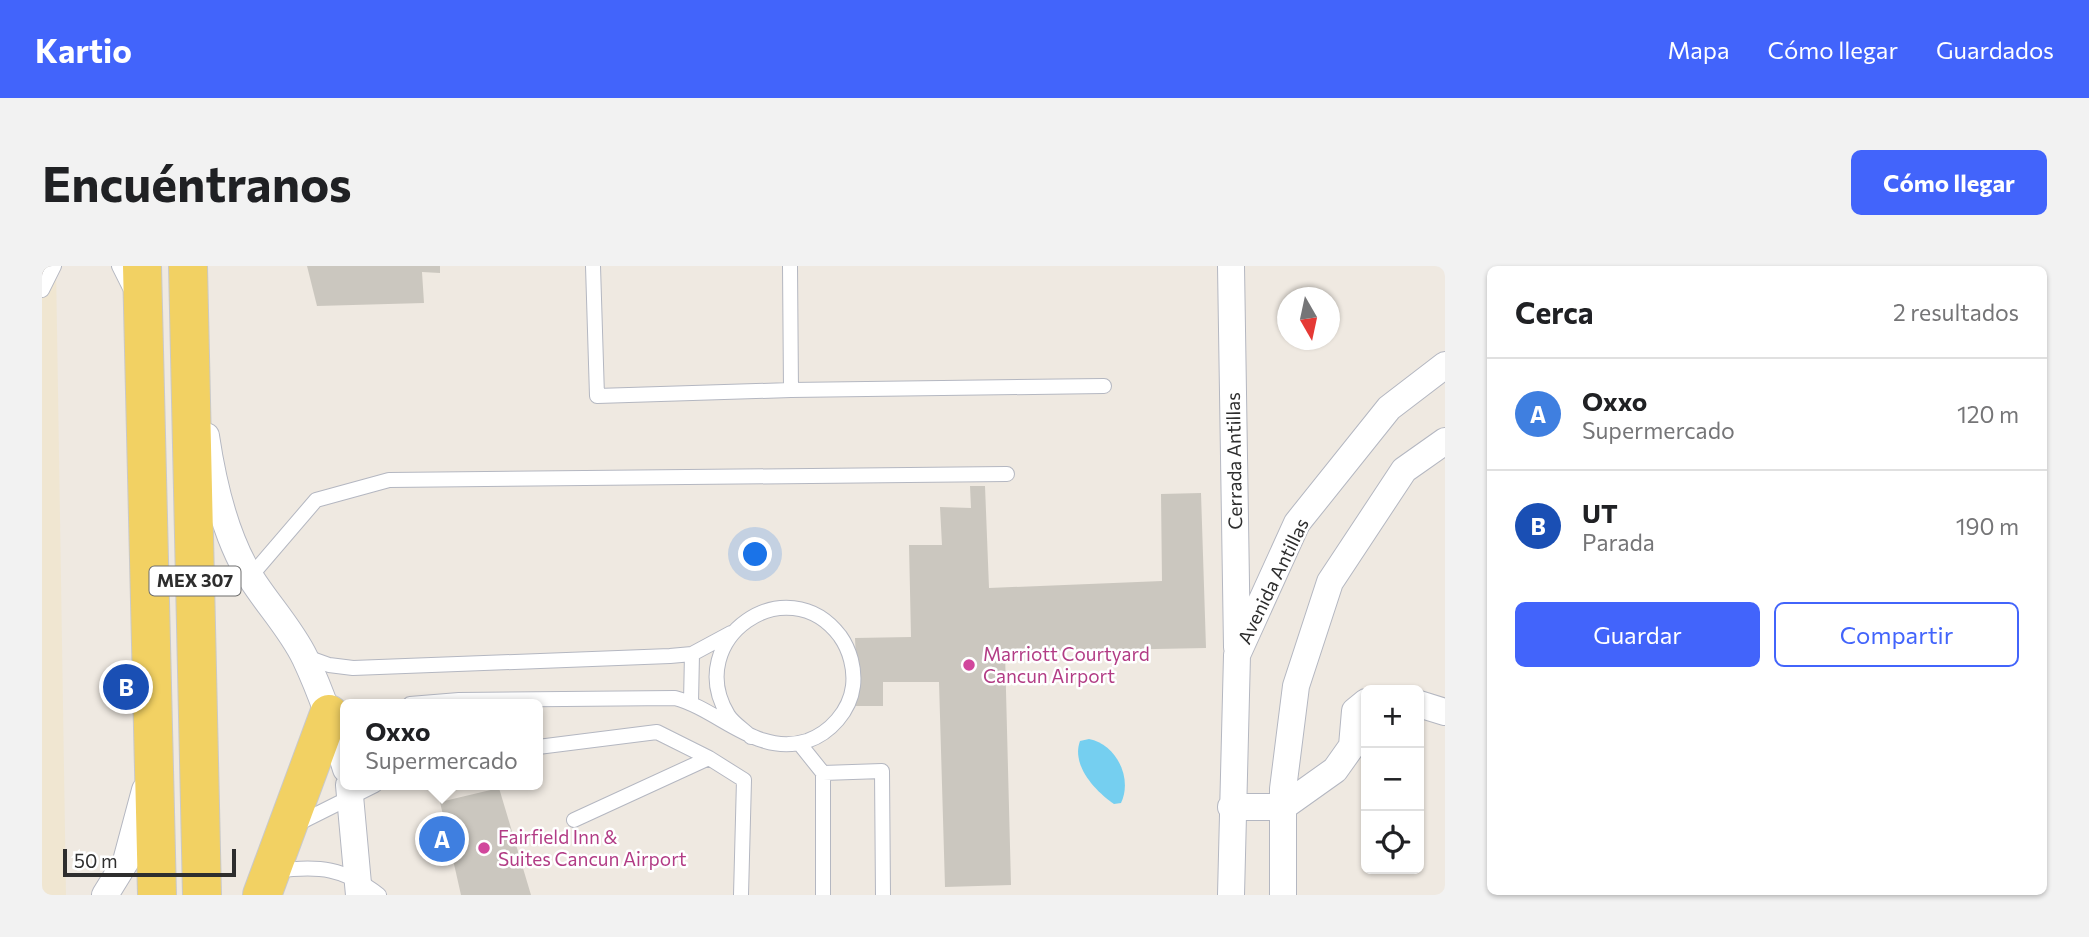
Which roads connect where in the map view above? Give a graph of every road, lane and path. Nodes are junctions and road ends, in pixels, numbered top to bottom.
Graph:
1 (54, 266) edge
2 (119, 266) edge
3 (142, 266) edge
4 (188, 266) edge
5 (593, 266) edge
6 (790, 266) edge
7 (1231, 266) edge
8 (42, 290) edge
9 (188, 309) junction
10 (144, 315) junction
11 (1445, 365) edge
12 (1104, 386) dead end
13 (791, 390) junction
14 (1445, 441) edge
15 (1007, 474) dead end
16 (250, 577) junction
17 (732, 632) junction
18 (692, 654) junction
19 (1237, 655) junction
20 (304, 656) junction
21 (543, 699) edge
22 (691, 702) junction
23 (1361, 706) edge
24 (1424, 706) edge
25 (1445, 712) edge
26 (337, 713) edge
27 (340, 731) edge
28 (751, 737) junction
29 (799, 743) junction
30 (543, 746) edge
31 (153, 758) junction
32 (709, 758) junction
33 (824, 773) junction
34 (349, 791) edge
35 (1231, 807) junction
36 (1283, 807) junction
37 (574, 820) dead end
38 (288, 829) junction
39 (267, 883) edge
40 (358, 887) edge
41 (105, 895) edge
42 (157, 895) edge
43 (202, 895) edge
44 (379, 895) edge
45 (741, 895) edge
46 (823, 895) edge
47 (883, 895) edge
48 (1231, 895) edge
49 (1283, 895) edge

1 - 8 lane
2 - 10 lane
3 - 10 main road, MEX 307
4 - 9 main road, MEX 307
5 - 13 lane
6 - 13 lane
7 - 19 street, Cerrada Antillas
9 - 16 street
9 - 43 main road, MEX 307
10 - 31 main road, MEX 307
11 - 19 street, Avenida Antillas
12 - 13 lane
14 - 36 street
15 - 16 lane
16 - 20 street
17 - 18 lane
17 - 28 lane
17 - 29 lane
18 - 20 lane
18 - 22 lane
19 - 35 street, Avenida Antillas
20 - 26 street
21 - 22 lane
22 - 28 lane
23 - 36 street
24 - 25 street
26 - 27 street
26 - 38 main road
28 - 29 lane
29 - 33 lane
30 - 32 lane
31 - 41 street
31 - 42 main road, MEX 307
32 - 37 lane
32 - 45 lane
33 - 46 lane
33 - 47 lane
34 - 38 lane
34 - 40 street
35 - 36 street
35 - 48 street, Avenida Antillas
36 - 49 street
38 - 39 main road
39 - 40 lane
40 - 44 lane

